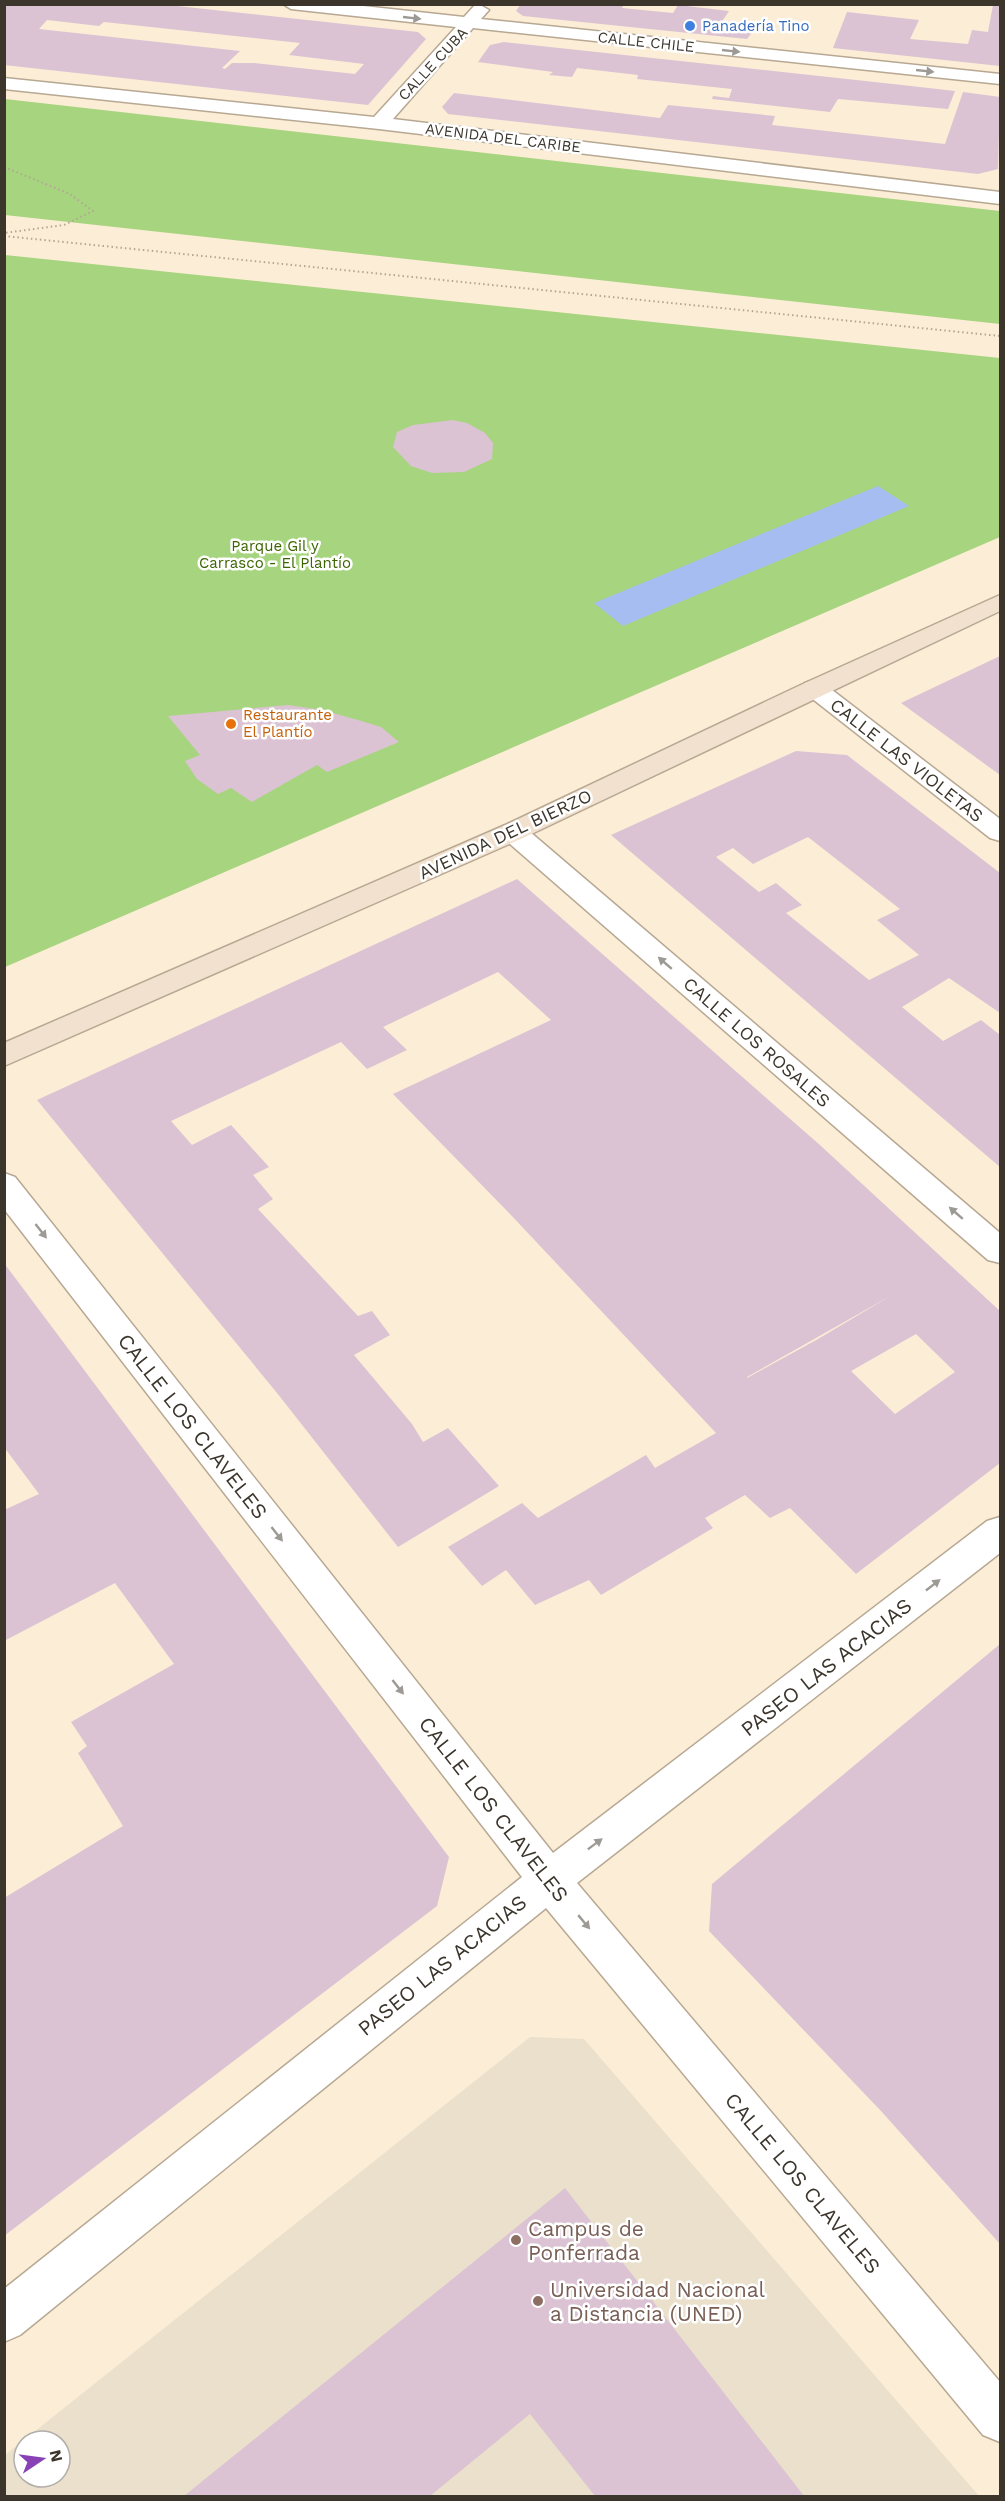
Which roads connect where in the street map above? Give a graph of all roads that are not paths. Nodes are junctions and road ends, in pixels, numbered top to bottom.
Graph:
1 (291, 4) edge
2 (484, 4) edge
3 (470, 24) junction
4 (1000, 79) edge
5 (4, 83) edge
6 (379, 123) junction
7 (1000, 198) edge
8 (1000, 602) edge
9 (814, 688) junction
10 (513, 832) junction
11 (1000, 832) edge
12 (4, 1055) edge
13 (4, 1185) edge
14 (1000, 1251) edge
15 (1000, 1532) edge
16 (549, 1880) junction
17 (4, 2319) edge
18 (1000, 2418) edge

1 -> 3 street, CALLE CHILE
2 - 3 street, CALLE CUBA
3 -> 4 street, CALLE CHILE
3 - 6 street, CALLE CUBA
5 - 6 street, AVENIDA DEL CARIBE
6 - 7 street, AVENIDA DEL CARIBE
8 - 9 main road, AVENIDA DEL BIERZO
9 - 10 main road, AVENIDA DEL BIERZO
9 - 11 street, CALLE LAS VIOLETAS
10 - 12 main road, AVENIDA DEL BIERZO
14 -> 10 street, CALLE LOS ROSALES
13 -> 16 street, CALLE LOS CLAVELES
16 -> 15 street, PASEO LAS ACACIAS
16 - 17 street, PASEO LAS ACACIAS
16 -> 18 street, CALLE LOS CLAVELES

